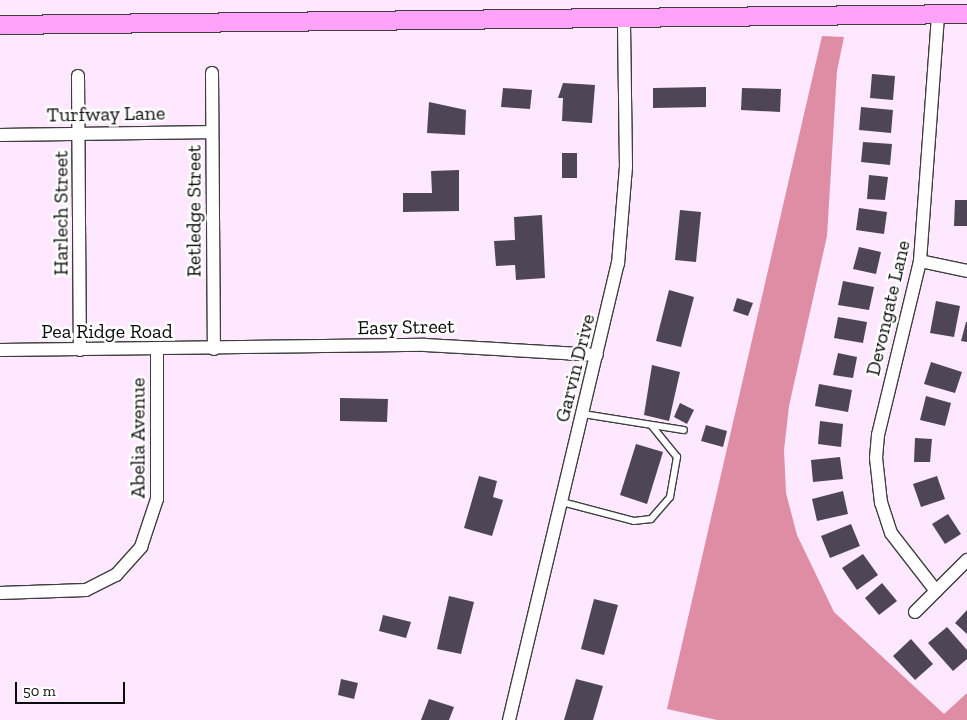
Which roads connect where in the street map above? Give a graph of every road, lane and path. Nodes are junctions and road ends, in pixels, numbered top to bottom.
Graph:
1 (938, 14) junction
2 (967, 14) edge
3 (624, 18) junction
4 (0, 25) edge
5 (212, 73) dead end
6 (78, 76) dead end
7 (212, 132) junction
8 (79, 134) junction
9 (0, 135) edge
10 (920, 261) junction
11 (967, 271) edge
12 (156, 349) junction
13 (214, 349) junction
14 (0, 350) edge
15 (80, 350) junction
16 (597, 355) junction
17 (583, 414) junction
18 (652, 426) junction
19 (684, 430) dead end
20 (562, 502) junction
21 (967, 560) edge
22 (936, 591) junction
23 (0, 593) edge
24 (915, 612) dead end
25 (509, 720) edge

1 - 2 main road
1 - 3 main road
1 - 10 street, Devongate Lane
3 - 4 main road
3 - 16 street, Garvin Drive
5 - 7 street, Retledge Street
6 - 8 street, Harlech Street
7 - 8 street, Turfway Lane
7 - 13 street, Retledge Street
8 - 9 street, Turfway Lane
8 - 15 street, Harlech Street
10 - 11 street
10 - 22 street, Devongate Lane
12 - 13 street, Pea Ridge Road
12 - 15 street, Pea Ridge Road
12 - 23 street, Abelia Avenue
13 - 16 street, Easy Street
14 - 15 street, Pea Ridge Road
16 - 17 street, Garvin Drive
17 - 18 lane
17 - 20 street, Garvin Drive
18 - 19 lane
18 - 20 lane
20 - 25 street, Garvin Drive
21 - 22 street
22 - 24 street

